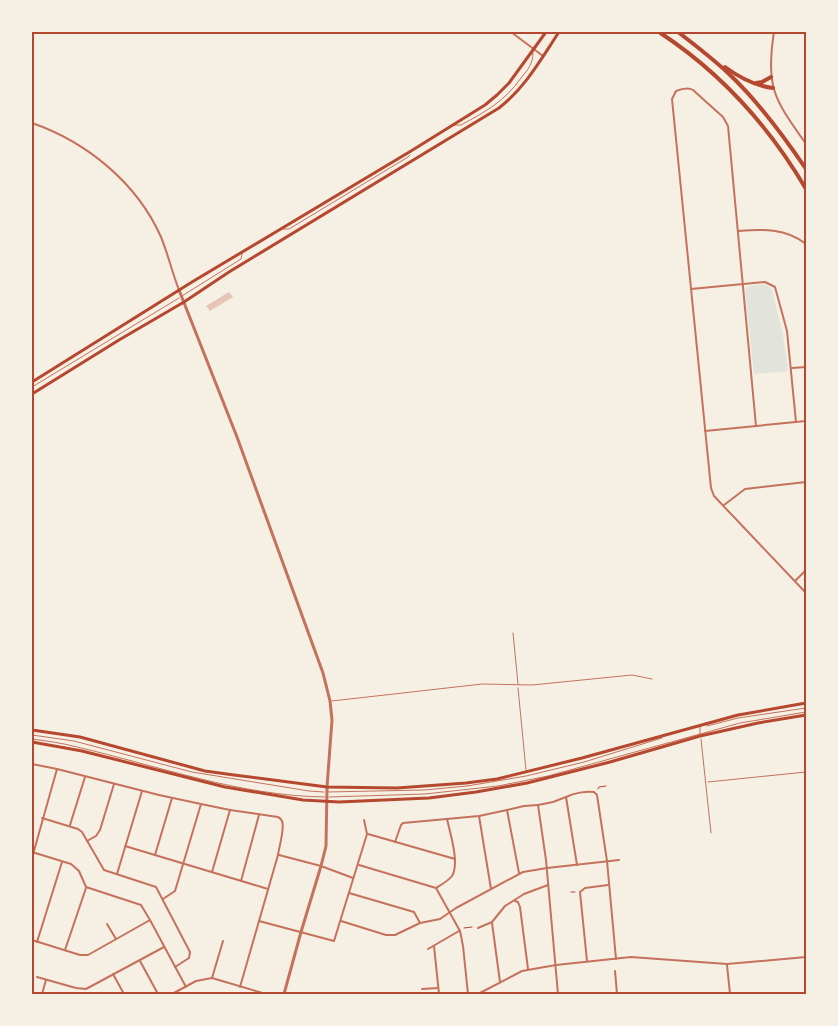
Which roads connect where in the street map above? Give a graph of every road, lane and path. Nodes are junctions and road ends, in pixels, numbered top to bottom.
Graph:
1 (511, 32) edge
2 (546, 32) edge
3 (559, 32) edge
4 (659, 32) edge
5 (678, 32) edge
6 (774, 32) edge
7 (533, 49) junction
8 (543, 56) junction
9 (712, 58) junction
10 (771, 77) junction
11 (749, 82) junction
12 (773, 88) junction
13 (32, 123) edge
14 (452, 126) junction
15 (807, 144) edge
16 (807, 169) edge
17 (807, 189) edge
18 (737, 231) junction
19 (807, 244) edge
20 (242, 252) junction
21 (742, 285) junction
22 (690, 289) junction
23 (179, 290) junction
24 (181, 296) junction
25 (184, 302) junction
26 (807, 367) edge
27 (792, 368) junction
28 (32, 385) edge
29 (32, 394) edge
30 (807, 421) edge
31 (796, 422) junction
32 (756, 426) junction
33 (704, 432) junction
34 (807, 482) edge
35 (724, 505) junction
36 (807, 570) edge
37 (795, 581) junction
38 (807, 593) edge
39 (513, 633) dead end
40 (652, 679) dead end
41 (518, 685) junction
42 (330, 701) junction
43 (807, 706) edge
44 (807, 714) edge
45 (701, 725) junction
46 (32, 730) edge
47 (700, 734) junction
48 (32, 735) edge
49 (665, 735) junction
50 (32, 741) edge
51 (32, 764) edge
52 (57, 769) junction
53 (526, 772) junction
54 (807, 772) edge
55 (85, 776) junction
56 (706, 782) junction
57 (114, 784) junction
58 (606, 786) dead end
59 (142, 791) junction
60 (327, 792) junction
61 (594, 792) junction
62 (566, 797) junction
63 (172, 798) junction
64 (327, 802) junction
65 (201, 804) junction
66 (538, 805) junction
67 (230, 810) junction
68 (507, 810) junction
69 (259, 815) junction
70 (478, 816) junction
71 (42, 818) junction
72 (447, 818) junction
73 (364, 820) dead end
74 (69, 825) junction
75 (711, 833) dead end
76 (367, 834) junction
77 (87, 841) junction
78 (395, 842) junction
79 (125, 846) junction
80 (32, 852) edge
81 (155, 855) junction
82 (278, 855) junction
83 (32, 858) edge
84 (455, 859) junction
85 (619, 860) dead end
86 (62, 861) junction
87 (607, 861) junction
88 (183, 863) junction
89 (358, 865) junction
90 (577, 865) junction
91 (321, 866) junction
92 (547, 868) junction
93 (212, 872) junction
94 (519, 873) junction
95 (117, 874) junction
96 (353, 878) junction
97 (241, 880) junction
98 (548, 885) junction
99 (609, 885) junction
100 (86, 887) junction
101 (436, 888) junction
102 (268, 889) junction
103 (491, 889) junction
104 (571, 892) dead end
105 (580, 892) junction
106 (349, 893) junction
107 (163, 899) junction
108 (513, 901) junction
109 (451, 913) junction
110 (150, 920) junction
111 (259, 921) junction
112 (340, 921) junction
113 (420, 922) junction
114 (492, 922) junction
115 (108, 924) dead end
116 (478, 928) joint
117 (460, 931) junction
118 (301, 932) junction
119 (116, 939) junction
120 (32, 940) edge
121 (223, 941) dead end
122 (38, 942) junction
123 (434, 945) junction
124 (164, 947) junction
125 (428, 949) dead end
126 (65, 950) junction
127 (807, 957) edge
128 (616, 959) junction
129 (140, 961) junction
130 (587, 961) junction
131 (727, 964) junction
132 (556, 965) junction
133 (175, 967) junction
134 (528, 969) junction
135 (615, 971) dead end
136 (113, 974) junction
137 (37, 977) dead end
138 (212, 978) junction
139 (46, 979) junction
140 (500, 982) junction
141 (186, 987) junction
142 (240, 987) junction
143 (76, 988) junction
144 (438, 988) junction
145 (422, 989) dead end
146 (42, 994) edge
147 (74, 994) edge
148 (124, 994) edge
149 (158, 994) edge
150 (172, 994) edge
151 (267, 994) edge
152 (284, 994) edge
153 (439, 994) edge
154 (468, 994) edge
155 (478, 994) edge
156 (558, 994) edge
157 (617, 994) edge
158 (730, 994) edge

1 - 7 street
2 - 7 main road
3 - 8 main road
4 - 17 main road
5 - 9 main road
6 - 10 street
7 - 8 street
7 - 14 main road
7 - 14 lane
8 - 25 main road
9 - 11 main road
9 - 16 main road
10 - 11 main road
10 - 12 street
11 - 12 main road
12 - 15 street
13 - 23 street
14 - 20 main road
18 - 19 street
18 - 21 street
18 - 22 street
20 - 23 main road
20 - 24 lane
21 - 22 street
21 - 27 street
21 - 32 street
22 - 33 street
23 - 24 street
23 - 28 main road
24 - 25 street
24 - 28 lane
25 - 29 main road
25 - 42 street
26 - 27 street
27 - 31 street
30 - 31 street
31 - 32 street
32 - 33 street
33 - 35 street
34 - 35 street
35 - 37 street
36 - 37 street
37 - 38 street
39 - 41 lane
40 - 41 lane
41 - 42 lane
41 - 53 lane
42 - 60 street
43 - 45 main road
44 - 47 main road
45 - 47 lane
45 - 49 main road
46 - 60 main road
47 - 56 lane
47 - 60 lane
47 - 64 main road
48 - 60 lane
49 - 53 main road
49 - 60 lane
50 - 60 lane
50 - 64 main road
51 - 52 street
52 - 55 street
52 - 71 street
53 - 60 main road
54 - 56 lane
55 - 57 street
55 - 74 street
56 - 75 lane
57 - 59 street
57 - 77 street
58 - 61 path
59 - 63 street
59 - 79 street
60 - 64 street
61 - 62 street
61 - 87 street
62 - 66 street
62 - 90 street
63 - 65 street
63 - 81 street
64 - 91 street
65 - 67 street
65 - 88 street
66 - 68 street
66 - 92 street
67 - 69 street
67 - 93 street
68 - 70 street
68 - 94 street
69 - 82 street
69 - 97 street
70 - 72 street
70 - 103 street
71 - 74 street
71 - 80 street
72 - 78 street
72 - 84 street
73 - 76 street
74 - 77 street
76 - 78 street
76 - 89 street
77 - 95 street
78 - 84 street
79 - 81 street
79 - 95 street
80 - 83 street
80 - 86 street
81 - 88 street
82 - 91 street
82 - 102 street
84 - 101 street
85 - 87 street
86 - 100 street
86 - 122 street
87 - 90 street
87 - 99 street
88 - 93 street
88 - 107 street
89 - 96 street
89 - 101 street
90 - 92 street
91 - 96 street
91 - 118 street
92 - 94 street
92 - 98 street
93 - 97 street
94 - 103 street
95 - 107 street
96 - 106 street
97 - 102 street
98 - 108 street
98 - 132 street
99 - 105 street
99 - 128 street
100 - 110 street
100 - 126 street
101 - 109 street
102 - 111 street
103 - 109 street
104 - 105 path
105 - 130 street
106 - 112 street
106 - 113 street
107 - 133 street
108 - 114 street
108 - 134 street
109 - 113 street
109 - 117 street
110 - 119 street
110 - 124 street
111 - 118 street
111 - 142 street
112 - 113 street
112 - 118 street
114 - 116 street
114 - 140 street
115 - 119 street
116 - 117 path
117 - 123 street
117 - 154 street
118 - 152 street
119 - 126 street
120 - 122 street
121 - 138 street
122 - 126 street
123 - 125 street
123 - 144 street
124 - 129 street
124 - 133 street
127 - 131 street
128 - 130 street
128 - 131 street
129 - 136 street
129 - 149 street
130 - 132 street
131 - 158 street
132 - 134 street
132 - 156 street
133 - 141 street
134 - 140 street
135 - 157 street
136 - 143 street
136 - 148 street
137 - 139 street
138 - 141 street
138 - 142 street
139 - 143 street
139 - 146 street
140 - 155 street
141 - 150 street
142 - 151 street
143 - 147 street
144 - 145 street
144 - 153 street

